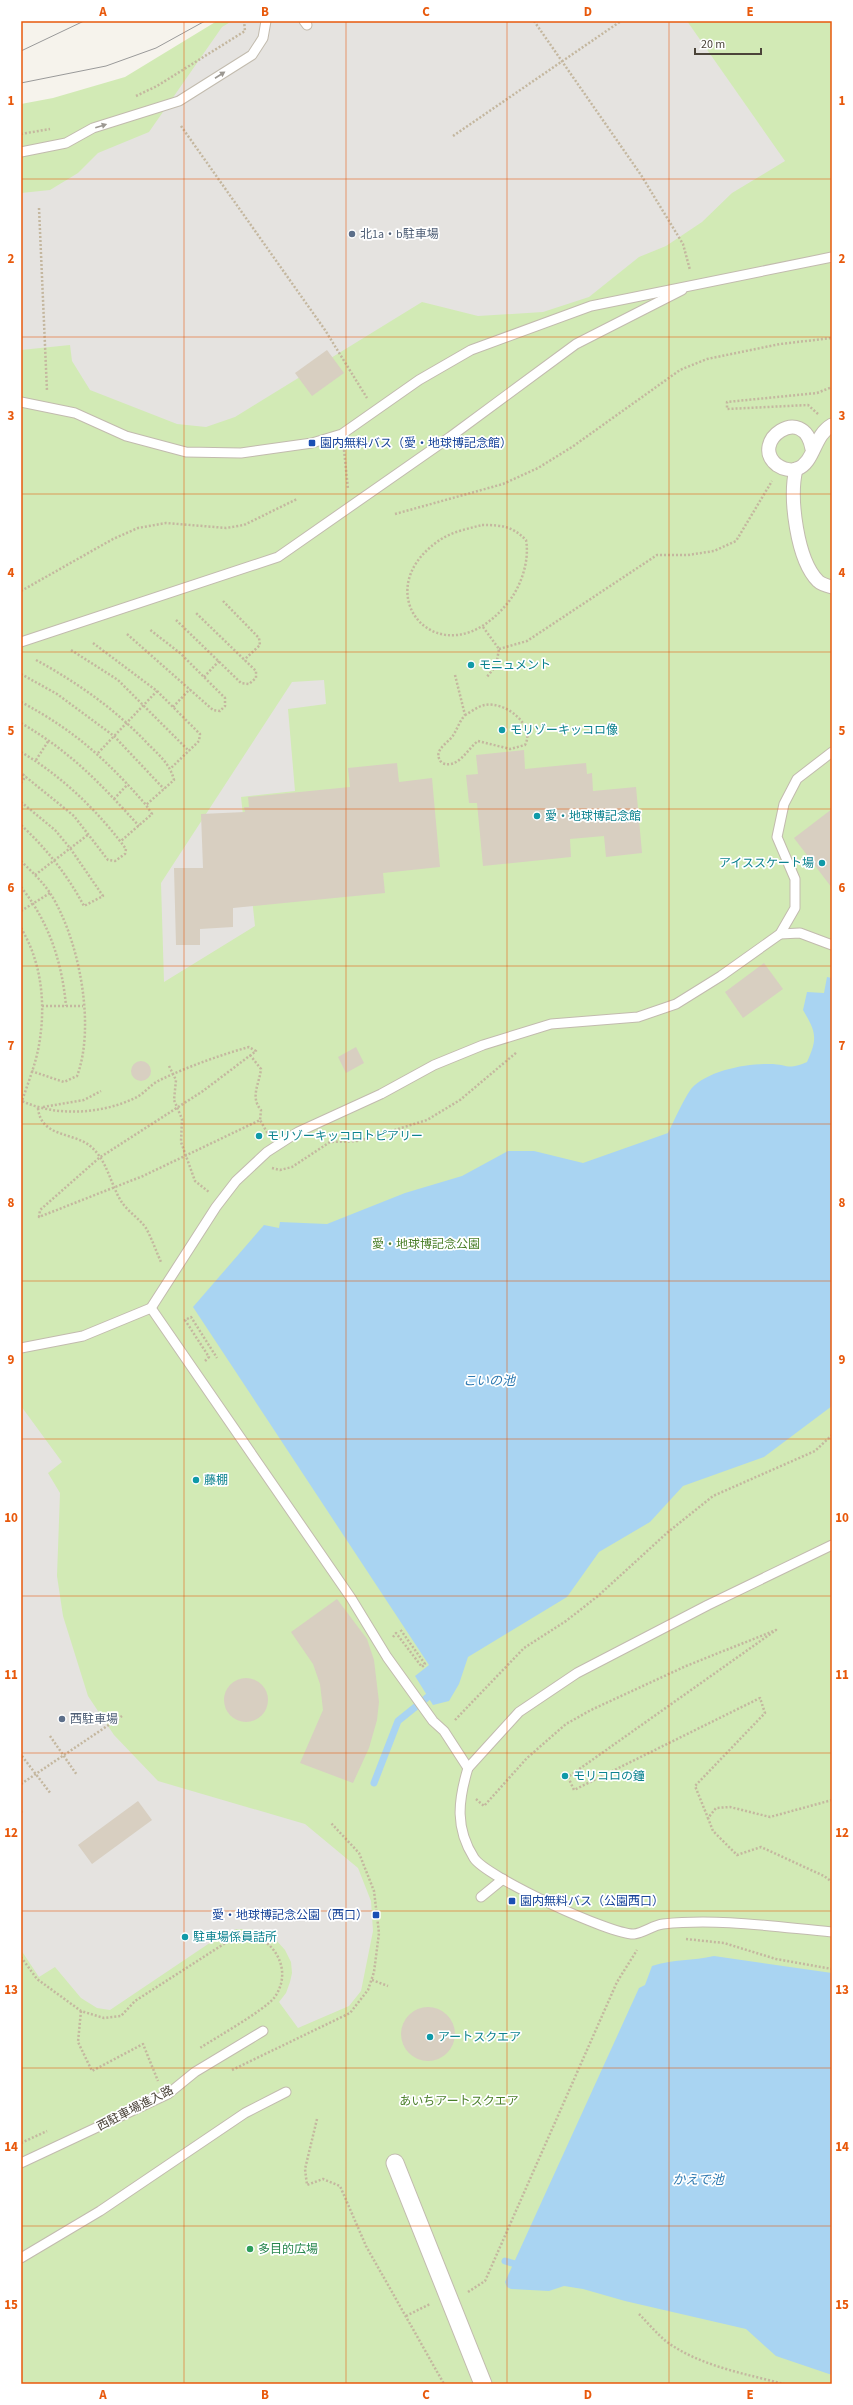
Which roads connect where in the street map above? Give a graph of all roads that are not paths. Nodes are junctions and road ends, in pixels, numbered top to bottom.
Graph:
1 (266, 21) edge
2 (21, 152) edge
3 (832, 258) edge
4 (694, 284) junction
5 (21, 402) edge
6 (830, 426) edge
7 (812, 449) junction
8 (796, 469) junction
9 (832, 587) edge
10 (21, 642) edge
11 (832, 752) edge
12 (780, 934) junction
13 (832, 945) edge
14 (151, 1308) junction
15 (22, 1347) edge
16 (832, 1546) edge
17 (468, 1768) junction
18 (503, 1878) junction
19 (481, 1897) dead end
20 (832, 1932) edge
21 (263, 2031) dead end
22 (286, 2092) dead end
23 (21, 2163) edge
24 (395, 2163) dead end
25 (21, 2258) edge
26 (483, 2384) edge

2 -> 1 lane
3 - 4 lane
4 - 5 lane
4 - 10 lane
6 - 7 street
7 - 8 street
7 - 8 street
8 - 9 street
11 - 12 lane
12 - 13 lane
12 - 14 lane
14 - 15 lane
14 - 17 lane
16 - 17 lane
17 - 18 lane
18 - 19 lane
18 - 20 lane
21 - 23 lane, 西駐車場進入路
22 - 25 lane
24 - 26 street

